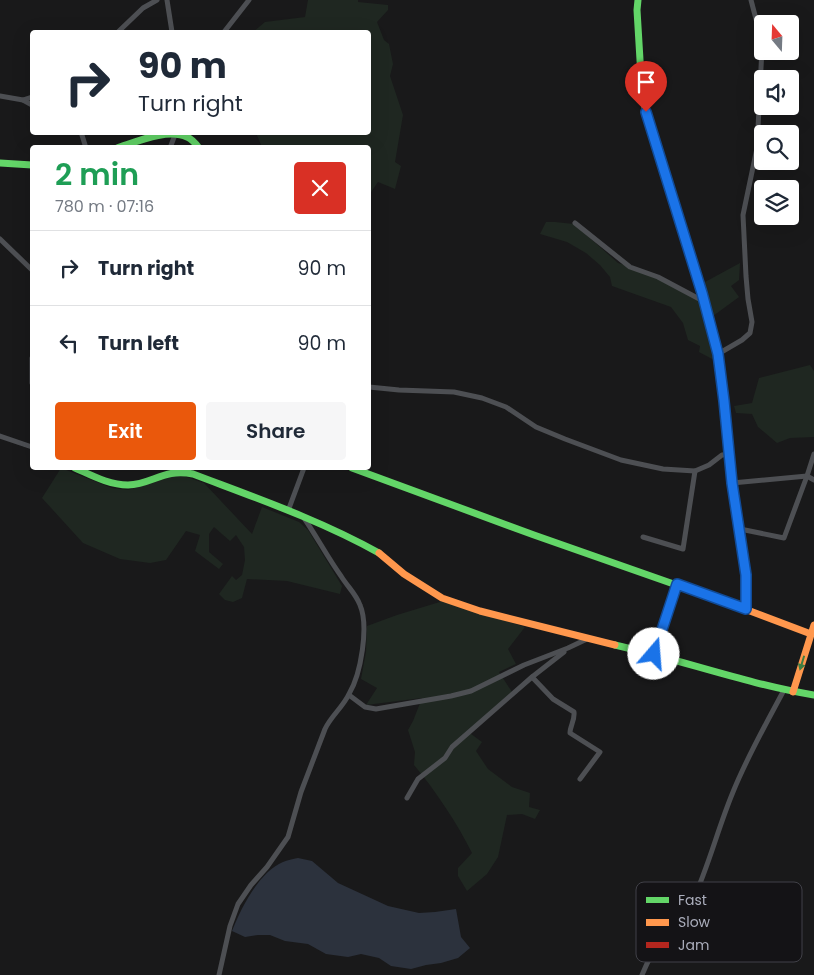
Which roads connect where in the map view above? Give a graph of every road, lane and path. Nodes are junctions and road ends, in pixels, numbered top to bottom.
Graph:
1 (157, 0) edge
2 (167, 0) edge
3 (248, 0) edge
4 (638, 0) edge
5 (751, 0) edge
6 (755, 15) edge
7 (120, 30) edge
8 (172, 30) edge
9 (226, 30) edge
10 (761, 60) edge
11 (0, 96) edge
12 (30, 98) edge
13 (0, 100) edge
14 (23, 100) junction
15 (30, 104) edge
16 (163, 135) edge
17 (182, 135) edge
18 (127, 145) edge
19 (196, 145) edge
20 (0, 163) edge
21 (30, 164) edge
22 (575, 223) dead end
23 (0, 239) edge
24 (23, 260) junction
25 (30, 262) edge
26 (30, 268) edge
27 (705, 302) junction
28 (718, 354) junction
29 (371, 387) edge
30 (0, 436) edge
31 (30, 446) edge
32 (729, 454) junction
33 (814, 454) edge
34 (81, 470) edge
35 (303, 470) edge
36 (358, 470) edge
37 (695, 471) junction
38 (807, 476) junction
39 (814, 480) edge
40 (732, 483) junction
41 (288, 511) junction
42 (304, 518) junction
43 (740, 529) junction
44 (643, 537) dead end
45 (677, 584) junction
46 (746, 609) junction
47 (814, 625) edge
48 (811, 634) junction
49 (587, 639) junction
50 (568, 648) junction
51 (654, 654) junction
52 (532, 677) junction
53 (784, 690) junction
54 (793, 692) junction
55 (349, 695) junction
56 (814, 695) edge
57 (580, 779) dead end
58 (407, 798) dead end
59 (699, 882) edge
60 (648, 962) edge
61 (219, 975) edge
62 (642, 975) edge

1 - 7 street
2 - 8 street
3 - 9 street
4 - 27 street
5 - 6 street
10 - 28 street
11 - 14 street
12 - 14 street
13 - 14 street
14 - 15 street
16 - 18 street
17 - 19 street
20 - 21 street
22 - 27 street
23 - 24 street
24 - 25 street
24 - 26 street
27 - 28 street
28 - 32 street
29 - 37 street
30 - 31 street
32 - 37 street
32 - 40 street
33 - 38 street
34 - 41 street
35 - 41 street
36 - 45 street
37 - 44 street
38 - 39 street
38 - 40 street
38 - 43 street
40 - 43 street
41 - 42 street
42 - 49 street
42 - 55 street
43 - 46 street
45 - 46 street
45 - 51 street
46 - 48 street
47 - 48 street
48 -> 54 street
49 - 50 street
49 - 51 street
50 - 52 street
50 - 55 street
51 - 53 street
52 - 57 street
52 - 58 street
53 - 54 street
53 - 59 street
54 - 56 street
55 - 61 street
60 - 62 street

